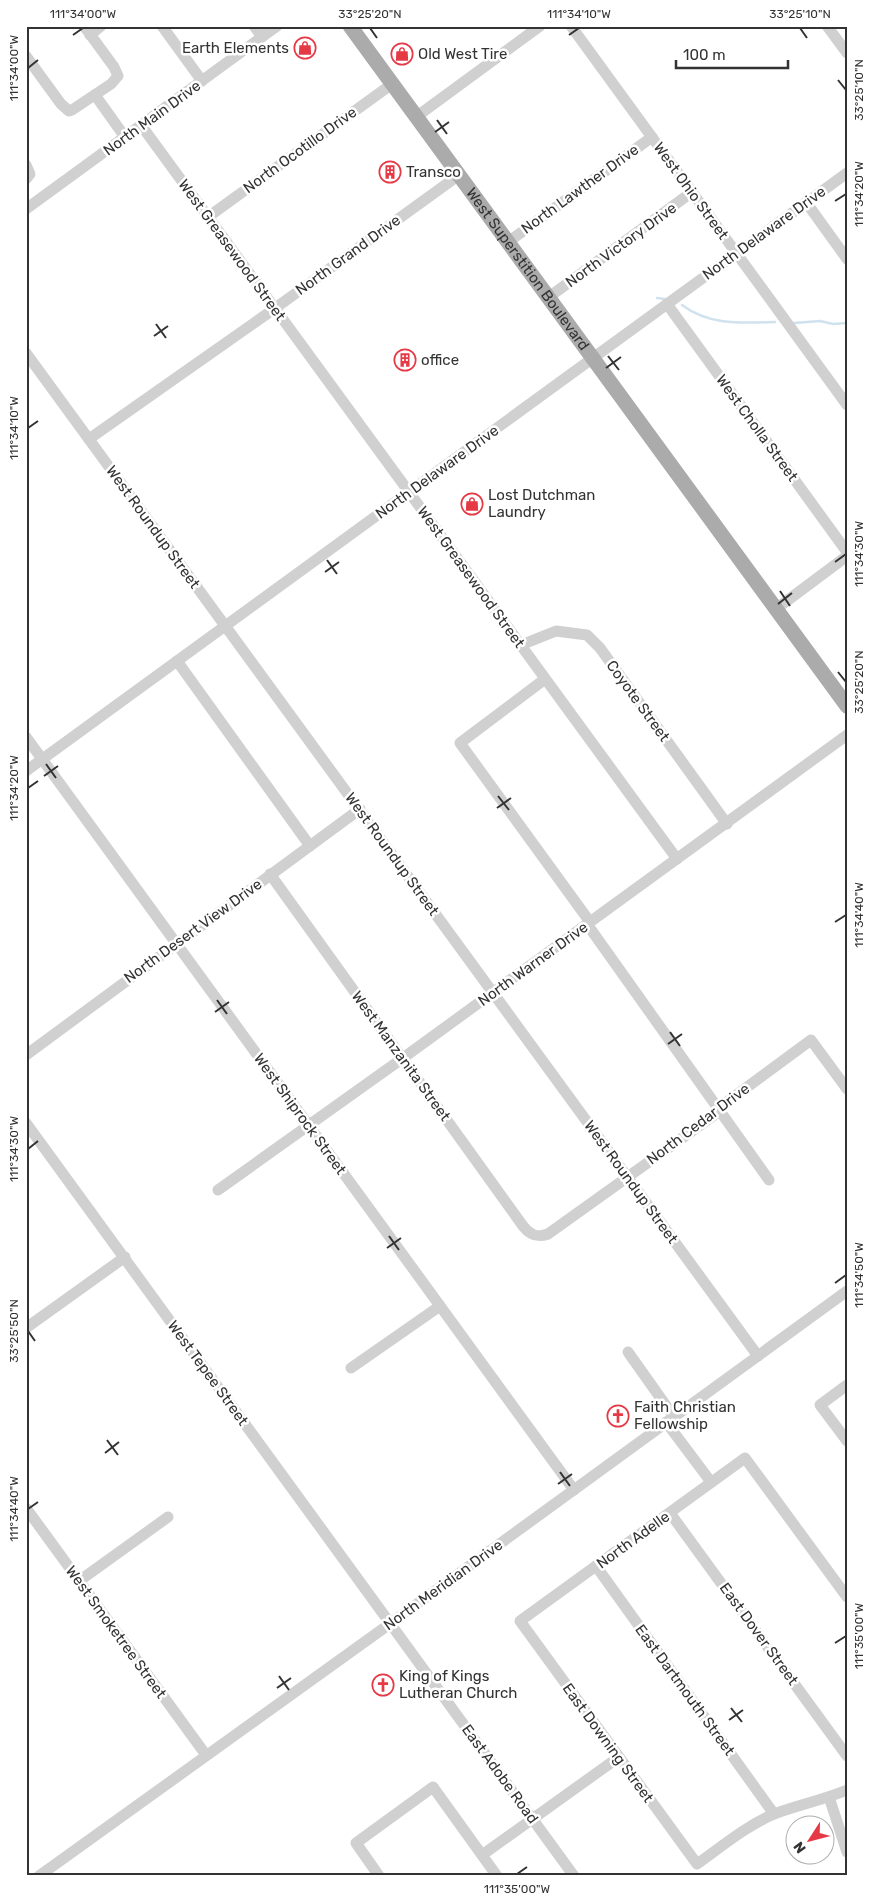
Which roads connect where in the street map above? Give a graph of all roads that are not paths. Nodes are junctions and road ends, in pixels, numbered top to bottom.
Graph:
1 (101, 26) edge
2 (162, 26) edge
3 (254, 26) edge
4 (277, 26) edge
5 (350, 26) edge
6 (540, 26) edge
7 (571, 26) edge
8 (828, 26) edge
9 (87, 30) edge
10 (262, 37) junction
11 (847, 53) edge
12 (26, 56) edge
13 (202, 81) junction
14 (392, 84) junction
15 (95, 95) junction
16 (416, 116) junction
17 (141, 125) junction
18 (126, 137) junction
19 (652, 137) junction
20 (847, 173) edge
21 (459, 175) junction
22 (692, 192) junction
23 (806, 202) junction
24 (26, 209) edge
25 (208, 217) junction
26 (508, 242) junction
27 (736, 253) junction
28 (847, 259) edge
29 (549, 297) junction
30 (667, 304) junction
31 (274, 309) junction
32 (26, 353) edge
33 (593, 358) junction
34 (847, 405) edge
35 (89, 439) junction
36 (409, 492) junction
37 (847, 552) edge
38 (847, 556) edge
39 (776, 609) junction
40 (226, 626) junction
41 (521, 645) junction
42 (177, 661) junction
43 (545, 679) junction
44 (847, 706) edge
45 (847, 735) edge
46 (26, 737) edge
47 (42, 759) junction
48 (26, 771) edge
49 (360, 809) junction
50 (728, 824) junction
51 (310, 846) junction
52 (677, 859) junction
53 (270, 874) junction
54 (589, 923) junction
55 (176, 943) junction
56 (493, 993) junction
57 (26, 1055) edge
58 (403, 1058) junction
59 (847, 1089) edge
60 (720, 1109) junction
61 (26, 1122) edge
62 (309, 1126) junction
63 (628, 1177) junction
64 (769, 1180) dead end
65 (218, 1190) dead end
66 (534, 1236) joint
67 (125, 1258) junction
68 (847, 1292) edge
69 (440, 1306) junction
70 (26, 1328) edge
71 (628, 1352) dead end
72 (758, 1356) junction
73 (352, 1368) dead end
74 (847, 1385) edge
75 (670, 1420) junction
76 (847, 1441) edge
77 (711, 1482) junction
78 (574, 1490) junction
79 (26, 1508) edge
80 (670, 1512) junction
81 (168, 1518) dead end
82 (596, 1566) junction
83 (79, 1581) junction
84 (847, 1598) edge
85 (520, 1621) joint
86 (391, 1623) junction
87 (206, 1755) junction
88 (847, 1756) edge
89 (619, 1757) junction
90 (847, 1790) edge
91 (829, 1797) junction
92 (774, 1814) junction
93 (533, 1819) junction
94 (847, 1852) edge
95 (482, 1855) junction
96 (39, 1876) edge
97 (380, 1876) edge
98 (497, 1876) edge
99 (574, 1876) edge

1 - 9 street
2 - 13 street
3 - 10 street
4 - 10 street, North Main Drive
5 - 14 main road, West Superstition Boulevard
6 - 16 street
7 - 19 street, West Ohio Street
8 - 11 street
9 - 15 street
10 - 13 street, North Main Drive
12 - 15 street
13 - 17 street, North Main Drive
14 - 16 main road, West Superstition Boulevard
14 - 25 street, North Ocotillo Drive
15 - 18 street
16 - 21 main road, West Superstition Boulevard
17 - 18 street, North Main Drive
17 - 25 street, West Greasewood Street
18 - 24 street, North Main Drive
19 - 22 street, West Ohio Street
19 - 26 street, North Lawther Drive
20 - 23 street, North Delaware Drive
21 - 26 main road, West Superstition Boulevard
21 - 31 street, North Grand Drive
22 - 27 street, West Ohio Street
22 - 29 street, North Victory Drive
23 - 27 street, North Delaware Drive
23 - 28 street
25 - 31 street, West Greasewood Street
26 - 29 main road, West Superstition Boulevard
27 - 30 street, North Delaware Drive
27 - 34 street, West Ohio Street
29 - 33 main road, West Superstition Boulevard
30 - 33 street, North Delaware Drive
30 - 37 street, West Cholla Street
31 - 35 street, North Grand Drive
31 - 36 street, West Greasewood Street
32 - 35 street, West Roundup Street
33 - 36 street, North Delaware Drive
33 - 39 main road, West Superstition Boulevard
35 - 40 street, West Roundup Street
36 - 40 street, North Delaware Drive
36 - 41 street, West Greasewood Street
38 - 39 street
39 - 44 main road, West Superstition Boulevard
40 - 42 street, North Delaware Drive
40 - 49 street, West Roundup Street
41 - 43 street, West Greasewood Street
41 - 50 street, Coyote Street
42 - 47 street, North Delaware Drive
42 - 51 street
43 - 52 street, West Greasewood Street
43 - 54 street
45 - 50 street, North Warner Drive
46 - 47 street, West Shiprock Street
47 - 48 street, North Delaware Drive
47 - 55 street, West Shiprock Street
49 - 51 street, North Desert View Drive
49 - 56 street, West Roundup Street
50 - 52 street, North Warner Drive
51 - 53 street, North Desert View Drive
52 - 54 street, North Warner Drive
53 - 55 street, North Desert View Drive
53 - 58 street, West Manzanita Street
54 - 56 street, North Warner Drive
54 - 60 street
55 - 57 street, North Desert View Drive
55 - 62 street, West Shiprock Street
56 - 58 street, North Warner Drive
56 - 63 street, West Roundup Street
58 - 62 street, North Warner Drive
58 - 66 street, West Manzanita Street
59 - 60 street, North Cedar Drive
60 - 63 street, North Cedar Drive
60 - 64 street
61 - 67 street, West Tepee Street
62 - 65 street, North Warner Drive
62 - 69 street, West Shiprock Street
63 - 66 street, North Cedar Drive
63 - 72 street, West Roundup Street
67 - 70 street
67 - 86 street, West Tepee Street
68 - 72 street, North Meridian Drive
69 - 73 street
69 - 78 street, West Shiprock Street
71 - 75 street
72 - 75 street, North Meridian Drive
74 - 76 street
75 - 77 street
75 - 78 street, North Meridian Drive
77 - 80 street, North Adelle
77 - 84 street, North Adelle
78 - 86 street, North Meridian Drive
79 - 83 street, West Smoketree Street
80 - 82 street, North Adelle
80 - 88 street, East Dover Street
81 - 83 street
82 - 85 street, North Adelle
82 - 92 street, East Dartmouth Street
83 - 87 street, West Smoketree Street
85 - 89 street, East Downing Street
86 - 87 street, North Meridian Drive
86 - 93 street, East Adobe Road
87 - 96 street, North Meridian Drive
89 - 92 street, East Downing Street
89 - 93 street
90 - 91 street
91 - 92 street
91 - 94 street
93 - 95 street
93 - 99 street, East Adobe Road
95 - 97 street
95 - 98 street

